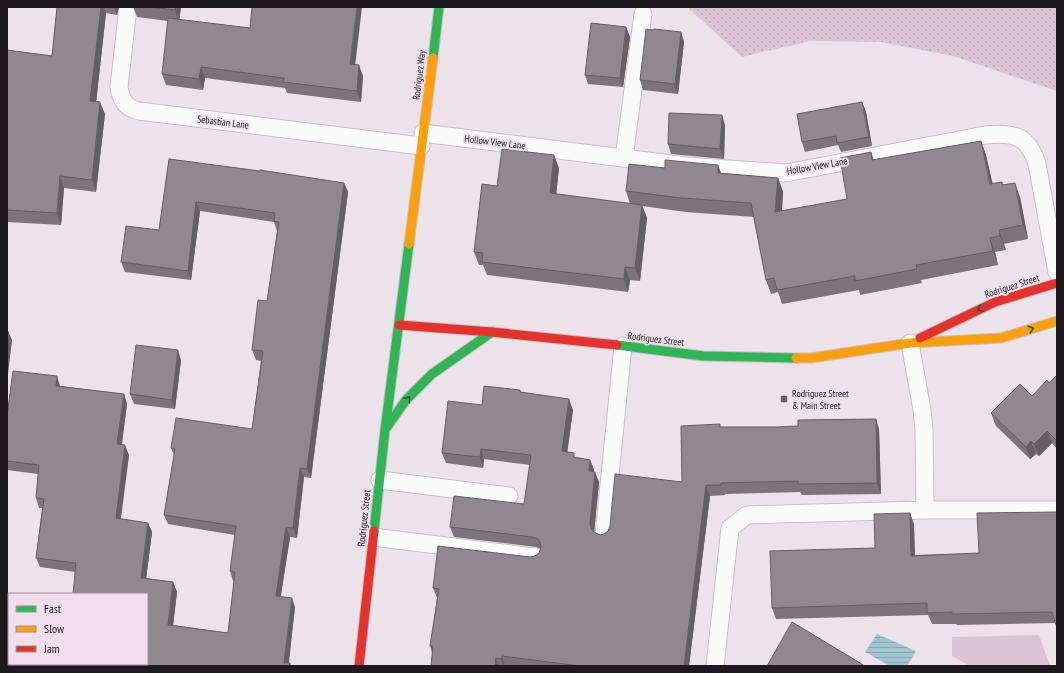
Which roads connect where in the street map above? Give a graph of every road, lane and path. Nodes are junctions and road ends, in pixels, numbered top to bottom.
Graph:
1 (128, 7) edge
2 (439, 7) edge
3 (643, 14) dead end
4 (422, 140) junction
5 (624, 158) junction
6 (1057, 272) edge
7 (1057, 283) edge
8 (1057, 321) edge
9 (399, 325) junction
10 (492, 332) junction
11 (910, 343) junction
12 (623, 346) junction
13 (385, 430) junction
14 (380, 480) junction
15 (509, 496) dead end
16 (925, 510) junction
17 (1057, 510) edge
18 (604, 535) edge
19 (373, 536) junction
20 (535, 557) edge
21 (359, 666) edge
22 (715, 666) edge

1 - 4 lane, Sebastian Lane
2 - 4 street, Rodriguez Way
3 - 5 lane
4 - 5 lane, Hollow View Lane
4 - 9 street, Rodriguez Street
5 - 6 lane, Hollow View Lane
7 -> 11 street, Rodriguez Street
11 -> 8 street, Rodriguez Street
9 - 10 street, Rodriguez Street
9 - 13 street, Rodriguez Street
10 - 12 street, Rodriguez Street
13 -> 10 street
11 - 12 street, Rodriguez Street
11 - 16 lane
12 - 18 lane
13 - 14 street, Rodriguez Street
14 - 15 lane
14 - 19 street, Rodriguez Street
16 - 17 lane
16 - 22 lane
19 - 20 lane
19 - 21 street, Rodriguez Street

